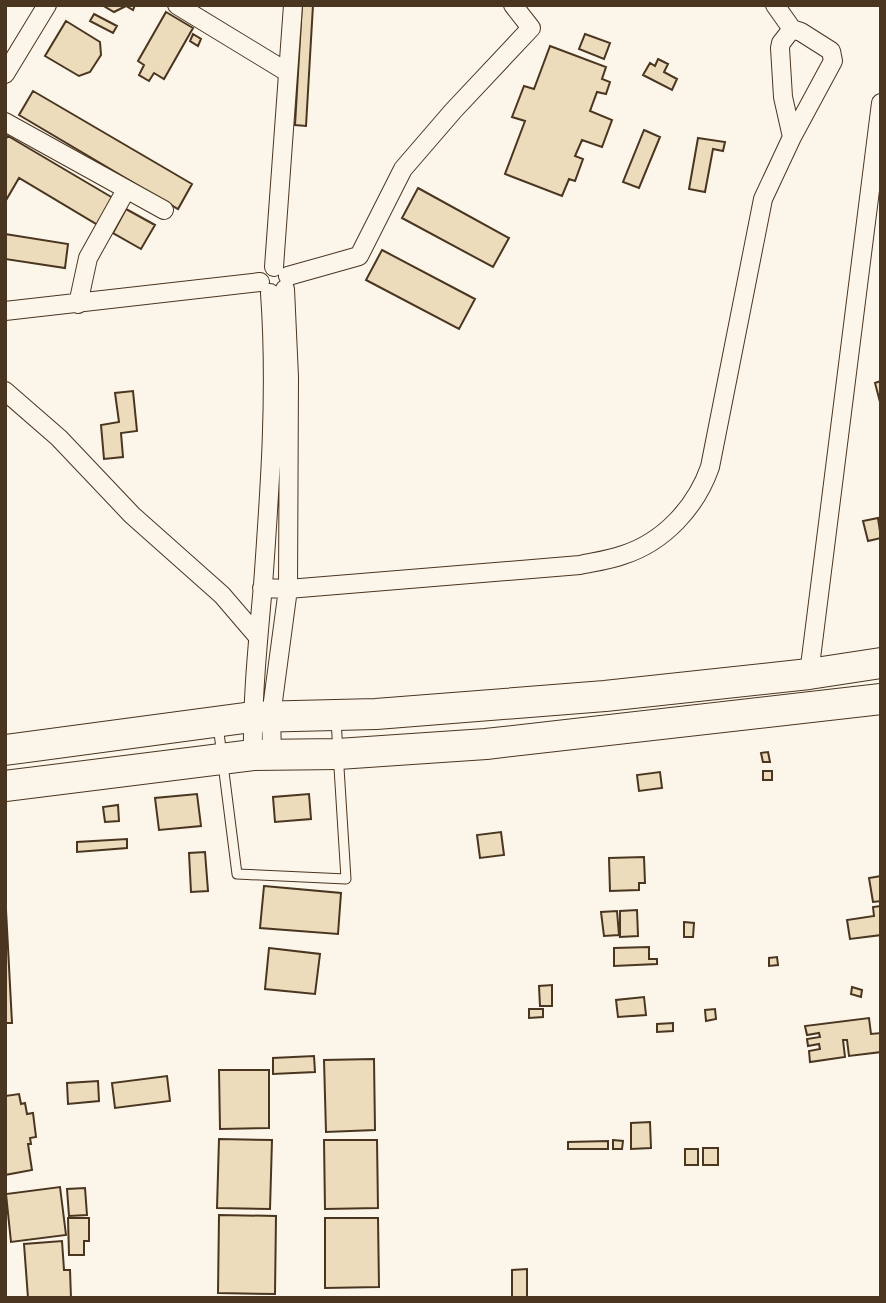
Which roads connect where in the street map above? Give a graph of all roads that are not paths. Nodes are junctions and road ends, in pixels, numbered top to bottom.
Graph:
1 (47, 5) edge
2 (177, 5) edge
3 (293, 5) edge
4 (513, 5) edge
5 (775, 5) edge
6 (792, 29) junction
7 (287, 72) junction
8 (5, 74) edge
9 (881, 103) edge
10 (5, 122) edge
11 (792, 137) junction
12 (126, 190) junction
13 (164, 210) dead end
14 (275, 281) junction
15 (78, 304) junction
16 (5, 311) edge
17 (5, 391) edge
18 (262, 588) junction
19 (288, 589) junction
20 (258, 637) junction
21 (881, 663) edge
22 (809, 674) junction
23 (881, 699) edge
24 (335, 714) junction
25 (262, 716) junction
26 (218, 723) junction
27 (5, 750) edge
28 (262, 754) junction
29 (338, 754) junction
30 (222, 759) junction
31 (5, 786) edge

1 - 8 street
2 - 7 street
3 - 7 street
4 - 14 street
5 - 6 street
6 - 11 street
6 - 11 street
7 - 14 street
9 - 22 street
10 - 12 street
11 - 19 street
12 - 13 street
12 - 15 street
14 - 15 street
14 - 18 street
14 - 19 street
15 - 16 street
17 - 20 street
18 - 19 street
18 - 20 street
19 - 25 street
20 - 25 street
21 - 22 highway
22 - 24 highway
23 - 29 highway
24 - 25 highway
24 - 29 lane
25 - 26 highway
25 - 28 street
26 - 27 highway
26 - 30 lane
28 - 29 highway
28 - 30 highway
29 - 30 lane
30 - 31 highway

